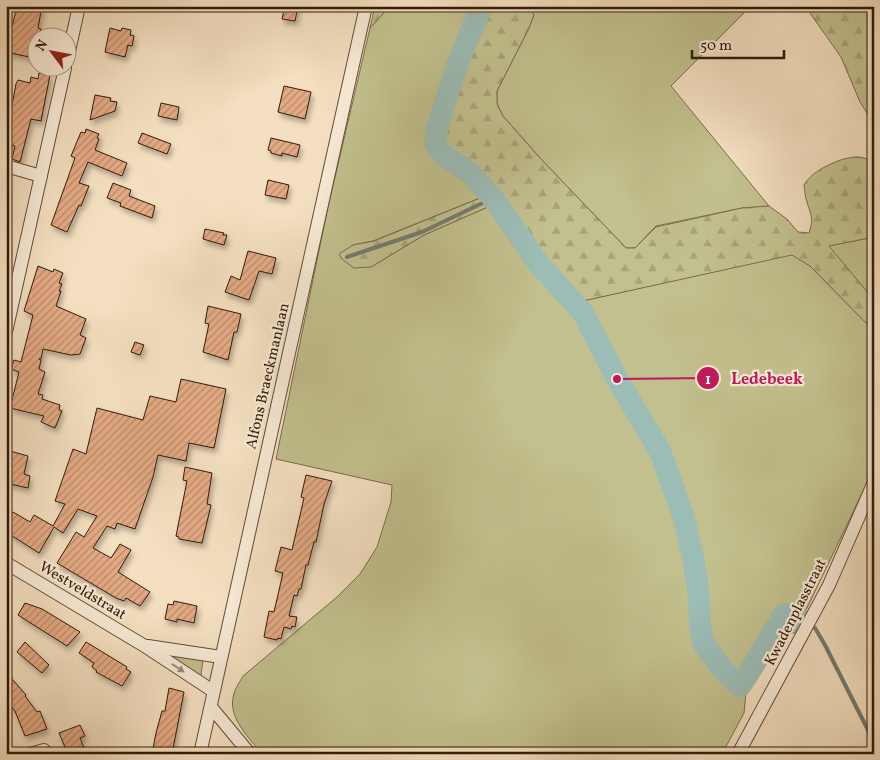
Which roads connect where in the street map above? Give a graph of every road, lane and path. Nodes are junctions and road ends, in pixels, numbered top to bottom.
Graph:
1 (79, 6) edge
2 (366, 6) edge
3 (74, 28) edge
4 (63, 78) edge
5 (6, 166) edge
6 (41, 176) junction
7 (6, 332) edge
8 (874, 482) edge
9 (6, 563) edge
10 (143, 645) junction
11 (221, 657) junction
12 (213, 691) junction
13 (211, 707) junction
14 (30, 754) edge
15 (47, 754) edge
16 (200, 754) edge
17 (250, 754) edge
18 (738, 754) edge

1 - 3 street
2 - 11 street, Alfons Braeckmanlaan
4 - 6 street
5 - 6 street
6 - 7 street
8 - 18 street, Kwadenplasstraat
9 - 10 street, Westveldstraat
10 - 11 street, Westveldstraat
10 -> 12 street, Westveldstraat
11 - 12 street, Alfons Braeckmanlaan
12 - 13 street, Alfons Braeckmanlaan
13 - 16 street, Alfons Braeckmanlaan
13 - 17 street
14 - 15 street

